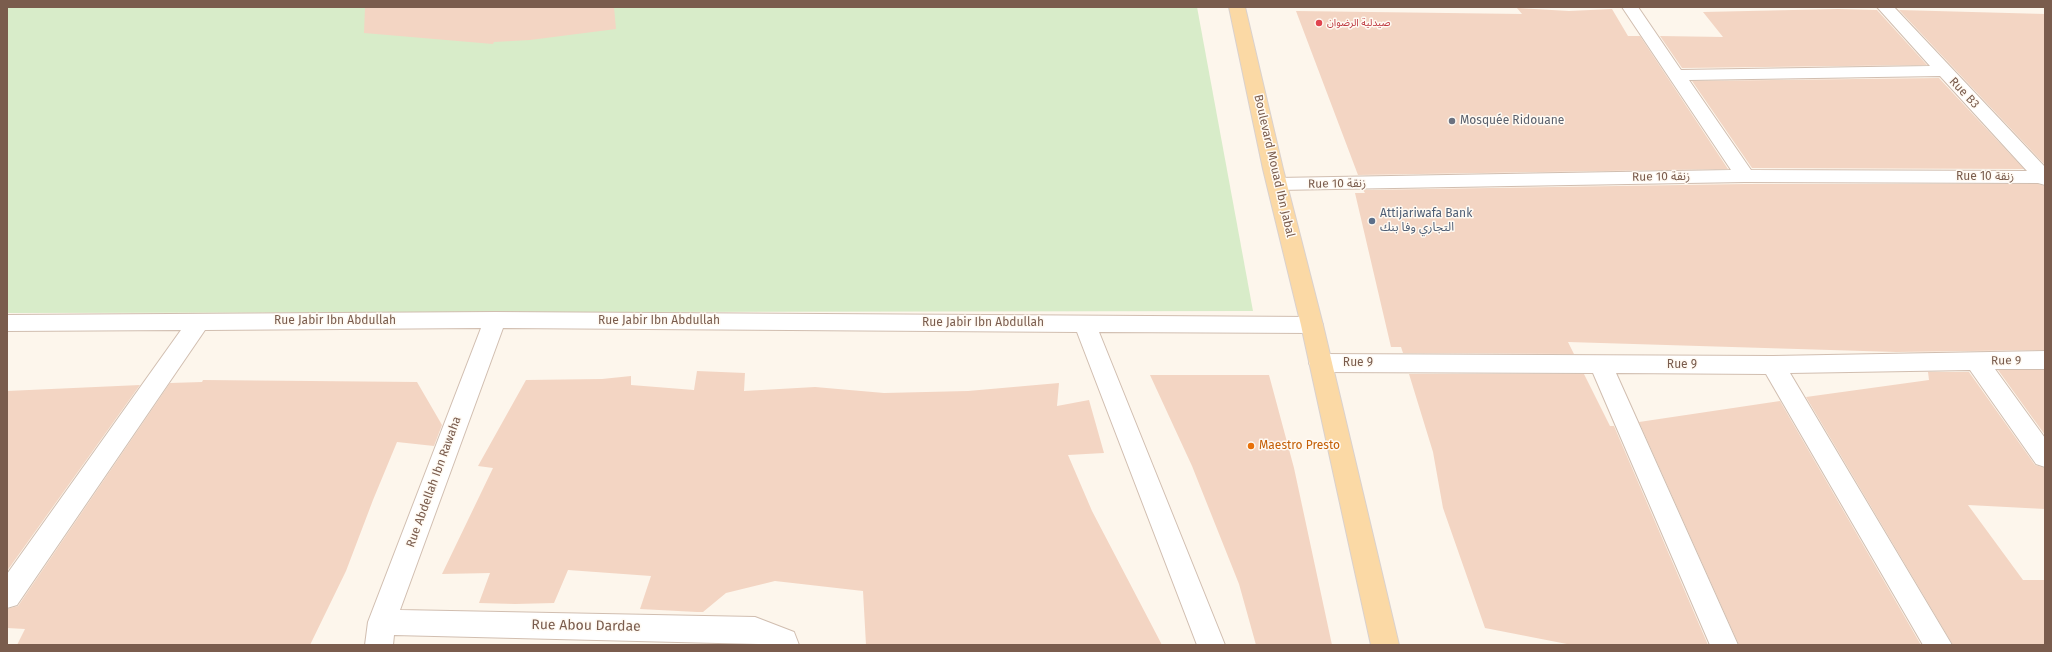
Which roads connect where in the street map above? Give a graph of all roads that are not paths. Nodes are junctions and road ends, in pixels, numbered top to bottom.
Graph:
1 (1238, 7) edge
2 (1630, 7) edge
3 (1884, 7) edge
4 (1943, 71) junction
5 (1677, 75) junction
6 (1744, 176) junction
7 (2044, 178) edge
8 (1277, 184) junction
9 (495, 320) junction
10 (199, 321) junction
11 (7, 323) edge
12 (1085, 324) junction
13 (1312, 325) junction
14 (2045, 360) edge
15 (1976, 361) junction
16 (1320, 363) junction
17 (1601, 364) junction
18 (1773, 365) junction
19 (2045, 457) edge
20 (7, 596) edge
21 (381, 633) edge
22 (785, 645) edge
23 (1211, 645) edge
24 (1385, 645) edge
25 (1724, 645) edge
26 (1938, 645) edge

1 - 8 main road, Boulevard Mouad Ibn Jabal
2 - 5 street
3 - 4 street, Rue B3
4 - 5 street
4 - 7 street, Rue B3
5 - 6 street
6 - 7 street, Rue 10 زنقة
6 - 8 street, Rue 10 زنقة
8 - 13 main road, Boulevard Mouad Ibn Jabal
9 - 10 street, Rue Jabir Ibn Abdullah
9 - 12 street, Rue Jabir Ibn Abdullah
9 - 21 street, Rue Abdellah Ibn Rawaha
10 - 11 street, Rue Jabir Ibn Abdullah
10 - 20 street
12 - 13 street, Rue Jabir Ibn Abdullah
12 - 23 street
13 - 16 main road, Boulevard Mouad Ibn Jabal
14 - 15 street, Rue 9
15 - 18 street, Rue 9
15 - 19 street
16 - 17 street, Rue 9
16 - 24 main road, Boulevard Mouad Ibn Jabal
17 - 18 street, Rue 9
17 - 25 street
18 - 26 street
21 - 22 street, Rue Abou Dardae

